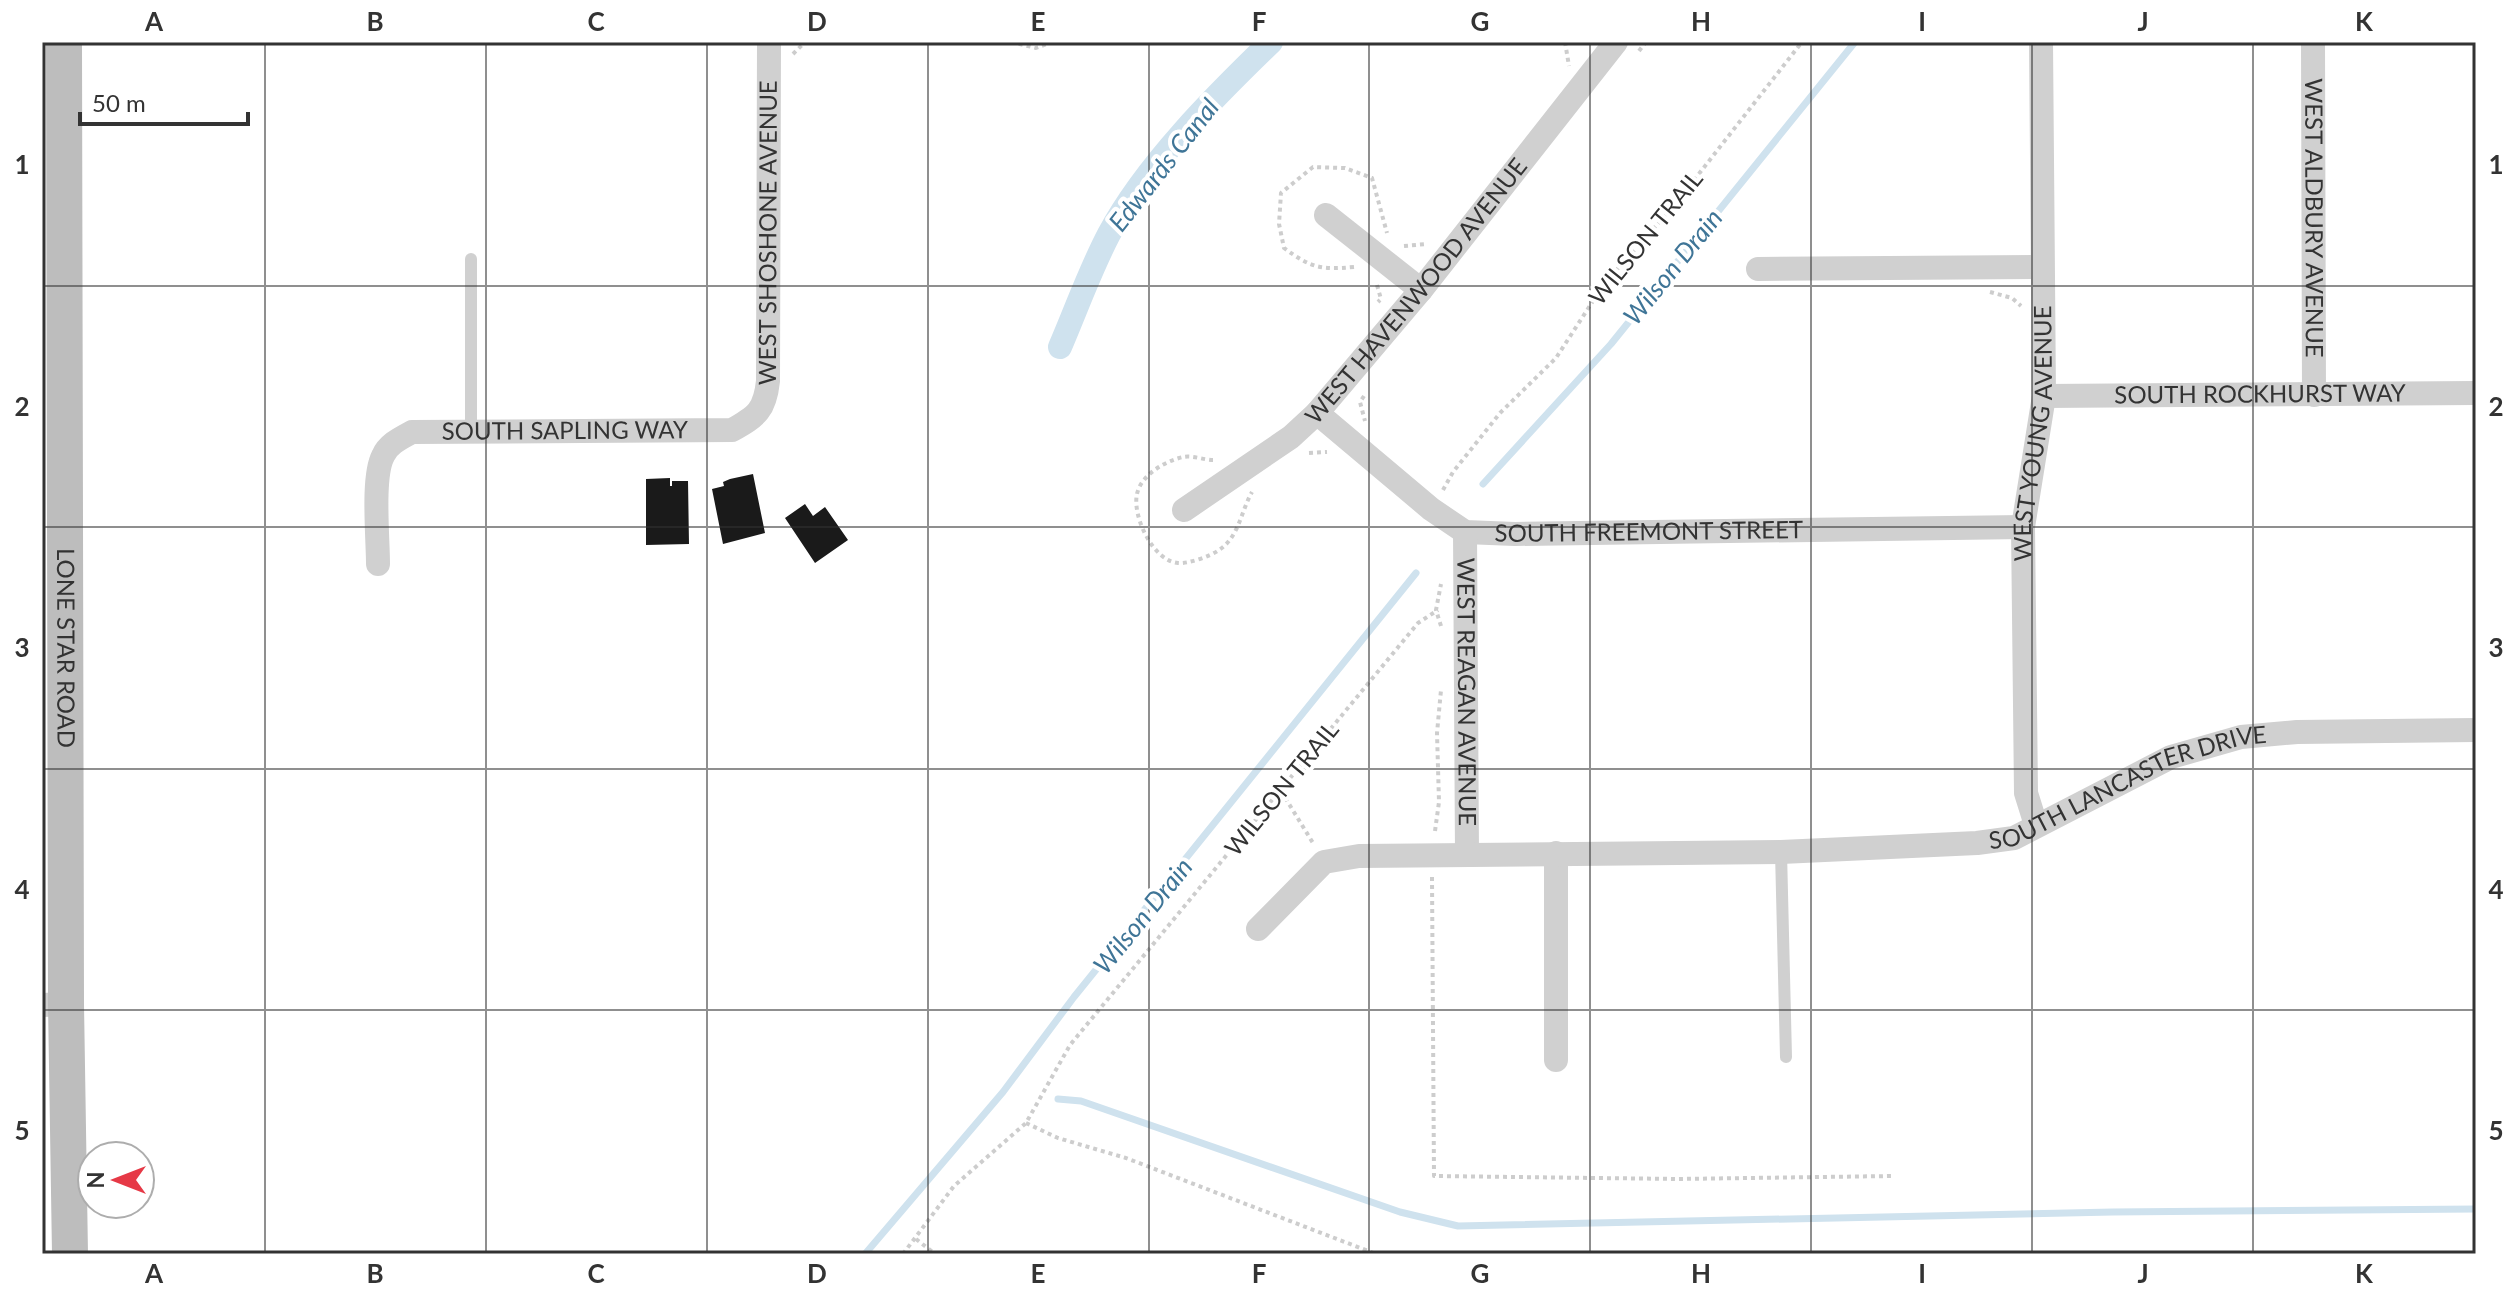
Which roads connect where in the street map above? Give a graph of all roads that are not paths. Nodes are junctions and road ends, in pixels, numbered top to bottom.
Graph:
1 (64, 42) edge
2 (769, 42) edge
3 (2041, 42) edge
4 (2313, 42) edge
5 (1615, 48) edge
6 (52, 206) edge
7 (1326, 215) dead end
8 (471, 259) dead end
9 (2042, 267) junction
10 (1758, 269) dead end
11 (1421, 290) junction
12 (2476, 393) edge
13 (2314, 395) junction
14 (2044, 396) junction
15 (1317, 413) junction
16 (753, 418) joint
17 (471, 431) junction
18 (1184, 510) dead end
19 (2023, 527) junction
20 (1465, 532) junction
21 (378, 564) dead end
22 (2476, 730) edge
23 (2036, 825) junction
24 (1781, 852) junction
25 (1556, 853) junction
26 (1467, 854) junction
27 (1258, 929) dead end
28 (54, 1005) edge
29 (1786, 1057) dead end
30 (1556, 1060) dead end
31 (70, 1254) edge

1 - 6 main road, LONE STAR ROAD
2 - 16 street, WEST SHOSHONE AVENUE
3 - 9 street, WEST YOUNG AVENUE
4 - 13 street, WEST ALDBURY AVENUE
5 - 11 street, WEST HAVENWOOD AVENUE
6 - 28 main road, LONE STAR ROAD
7 - 11 street
8 - 17 lane
9 - 10 street
9 - 14 street, WEST YOUNG AVENUE
11 - 15 street, WEST HAVENWOOD AVENUE
12 - 13 street, SOUTH ROCKHURST WAY
13 - 14 street, SOUTH ROCKHURST WAY
14 - 19 street, WEST YOUNG AVENUE
15 - 18 street, WEST HAVENWOOD AVENUE
15 - 20 street, SOUTH FREEMONT STREET
16 - 17 street, SOUTH SAPLING WAY
17 - 21 street, SOUTH SAPLING WAY
19 - 20 street, SOUTH FREEMONT STREET
19 - 23 street, WEST YOUNG AVENUE
20 - 26 street, WEST REAGAN AVENUE
22 - 23 street, SOUTH LANCASTER DRIVE
23 - 24 street, SOUTH LANCASTER DRIVE
24 - 25 street, SOUTH LANCASTER DRIVE
24 - 29 lane
25 - 26 street, SOUTH LANCASTER DRIVE
25 - 30 street
26 - 27 street, SOUTH LANCASTER DRIVE
28 - 31 main road, LONE STAR ROAD

